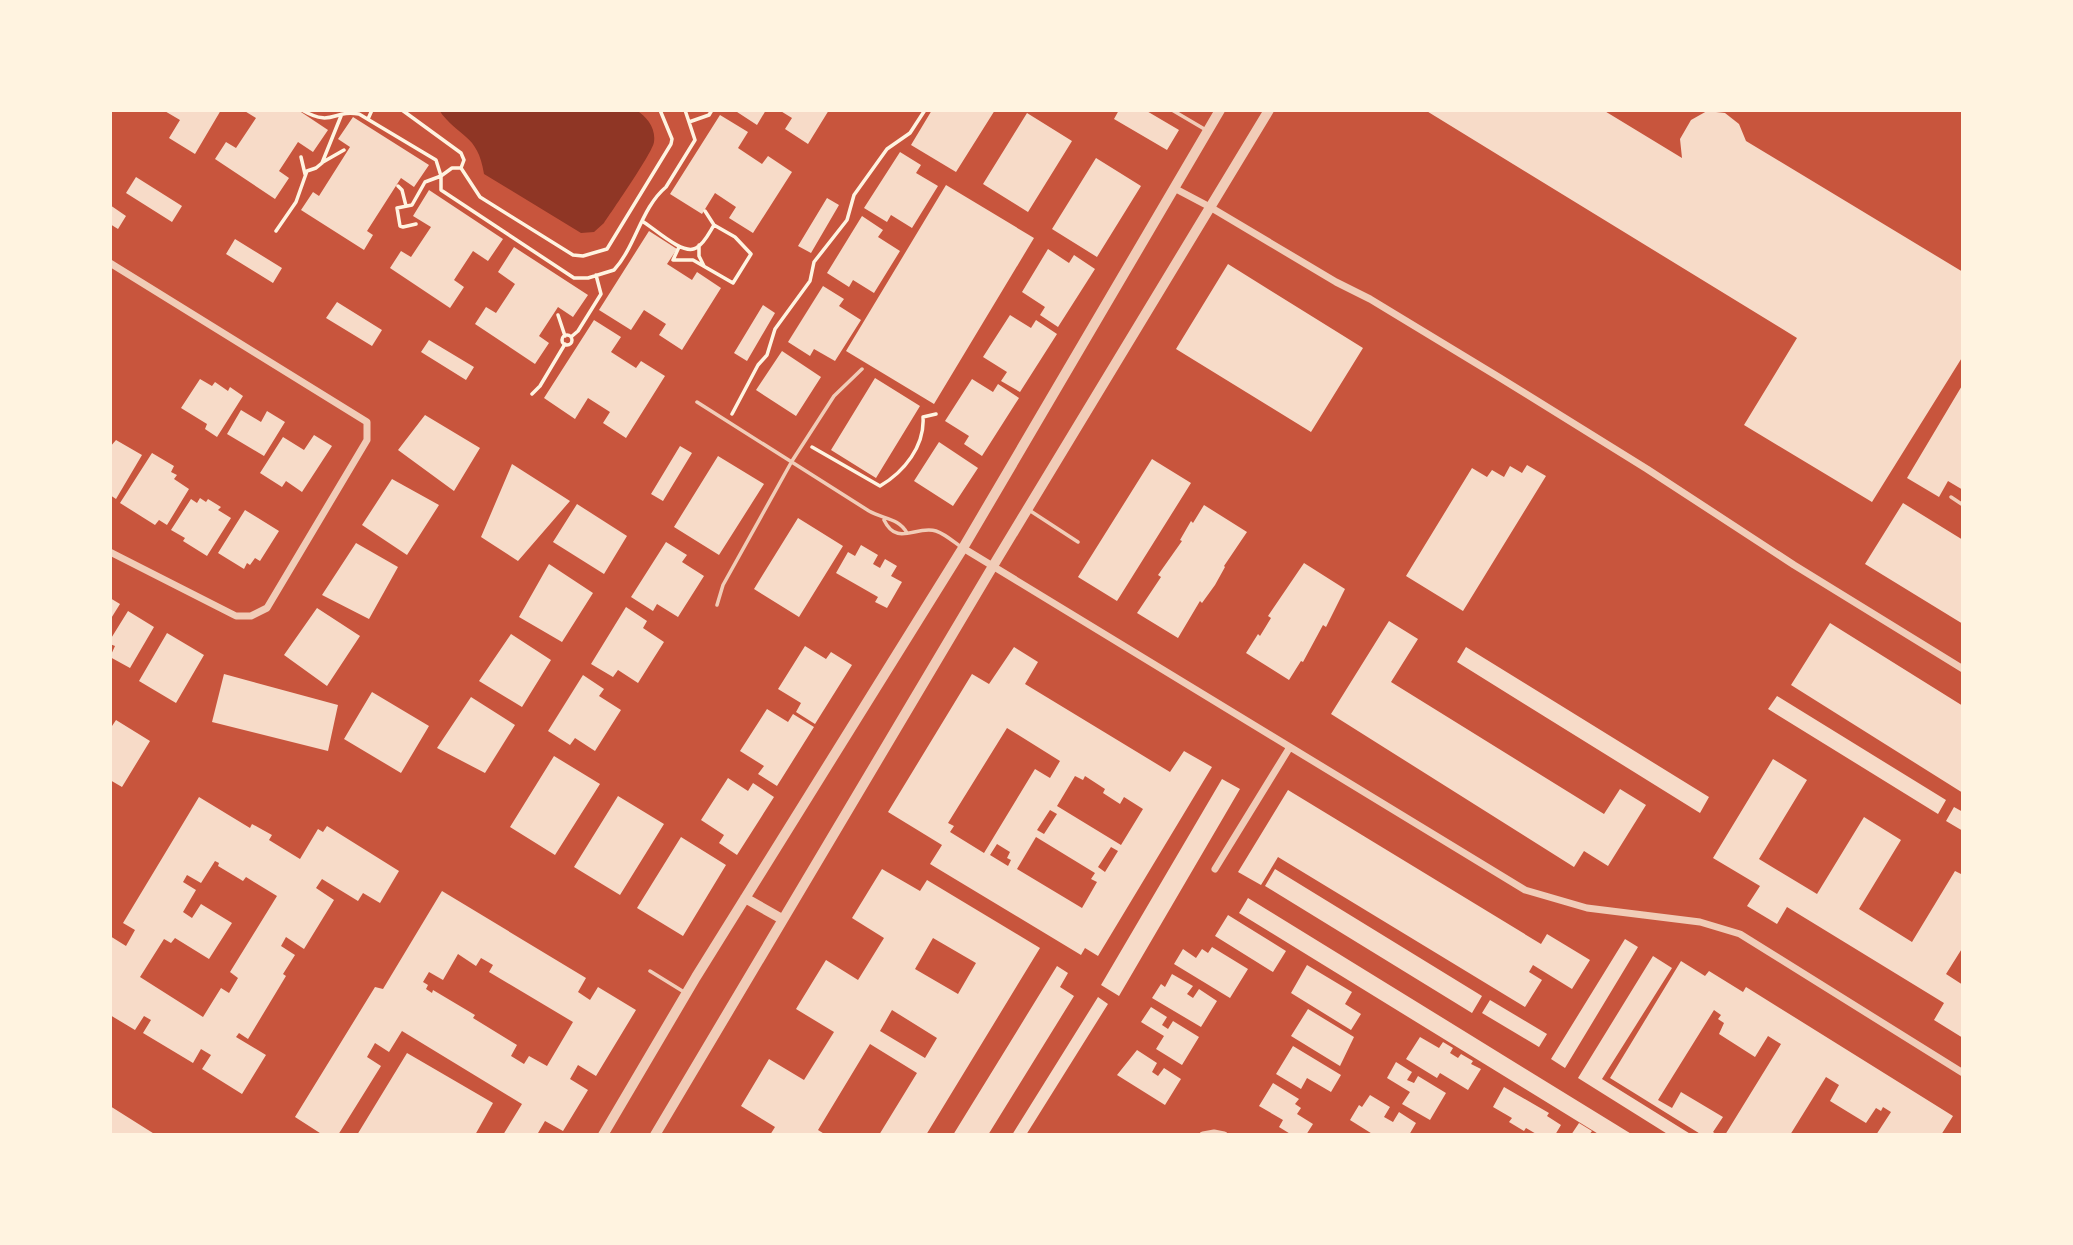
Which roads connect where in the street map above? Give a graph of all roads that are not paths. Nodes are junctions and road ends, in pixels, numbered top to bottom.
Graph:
1 (1172, 110) edge
2 (1220, 110) edge
3 (1269, 110) edge
4 (1208, 131) junction
5 (1174, 188) junction
6 (1210, 207) junction
7 (110, 263) edge
8 (862, 369) dead end
9 (697, 402) dead end
10 (792, 461) junction
11 (1951, 498) dead end
12 (1963, 505) edge
13 (1028, 509) junction
14 (884, 520) junction
15 (907, 533) junction
16 (1078, 542) dead end
17 (963, 548) junction
18 (110, 552) edge
19 (993, 566) junction
20 (717, 605) dead end
21 (1963, 669) edge
22 (1290, 747) junction
23 (1214, 869) dead end
24 (745, 898) junction
25 (782, 919) junction
26 (650, 971) dead end
27 (687, 993) junction
28 (1963, 1073) edge
29 (603, 1135) edge
30 (654, 1135) edge
31 (1202, 1135) edge
32 (1224, 1135) edge

1 - 4 lane
2 - 4 street
3 - 6 street
4 - 5 street
5 - 6 street
5 - 17 street
6 - 13 street
6 - 21 street
7 - 18 street
8 - 10 lane
9 - 10 lane
10 - 14 lane
10 - 20 lane
11 - 12 lane
13 - 16 lane
13 - 19 street
14 - 15 lane
14 - 15 lane
15 - 17 lane
17 - 19 street
17 - 24 street
19 - 22 street
19 - 25 street
22 - 23 street
22 - 28 street
24 - 25 street
24 - 27 street
25 - 30 street
26 - 27 lane
27 - 29 street
31 - 32 street

